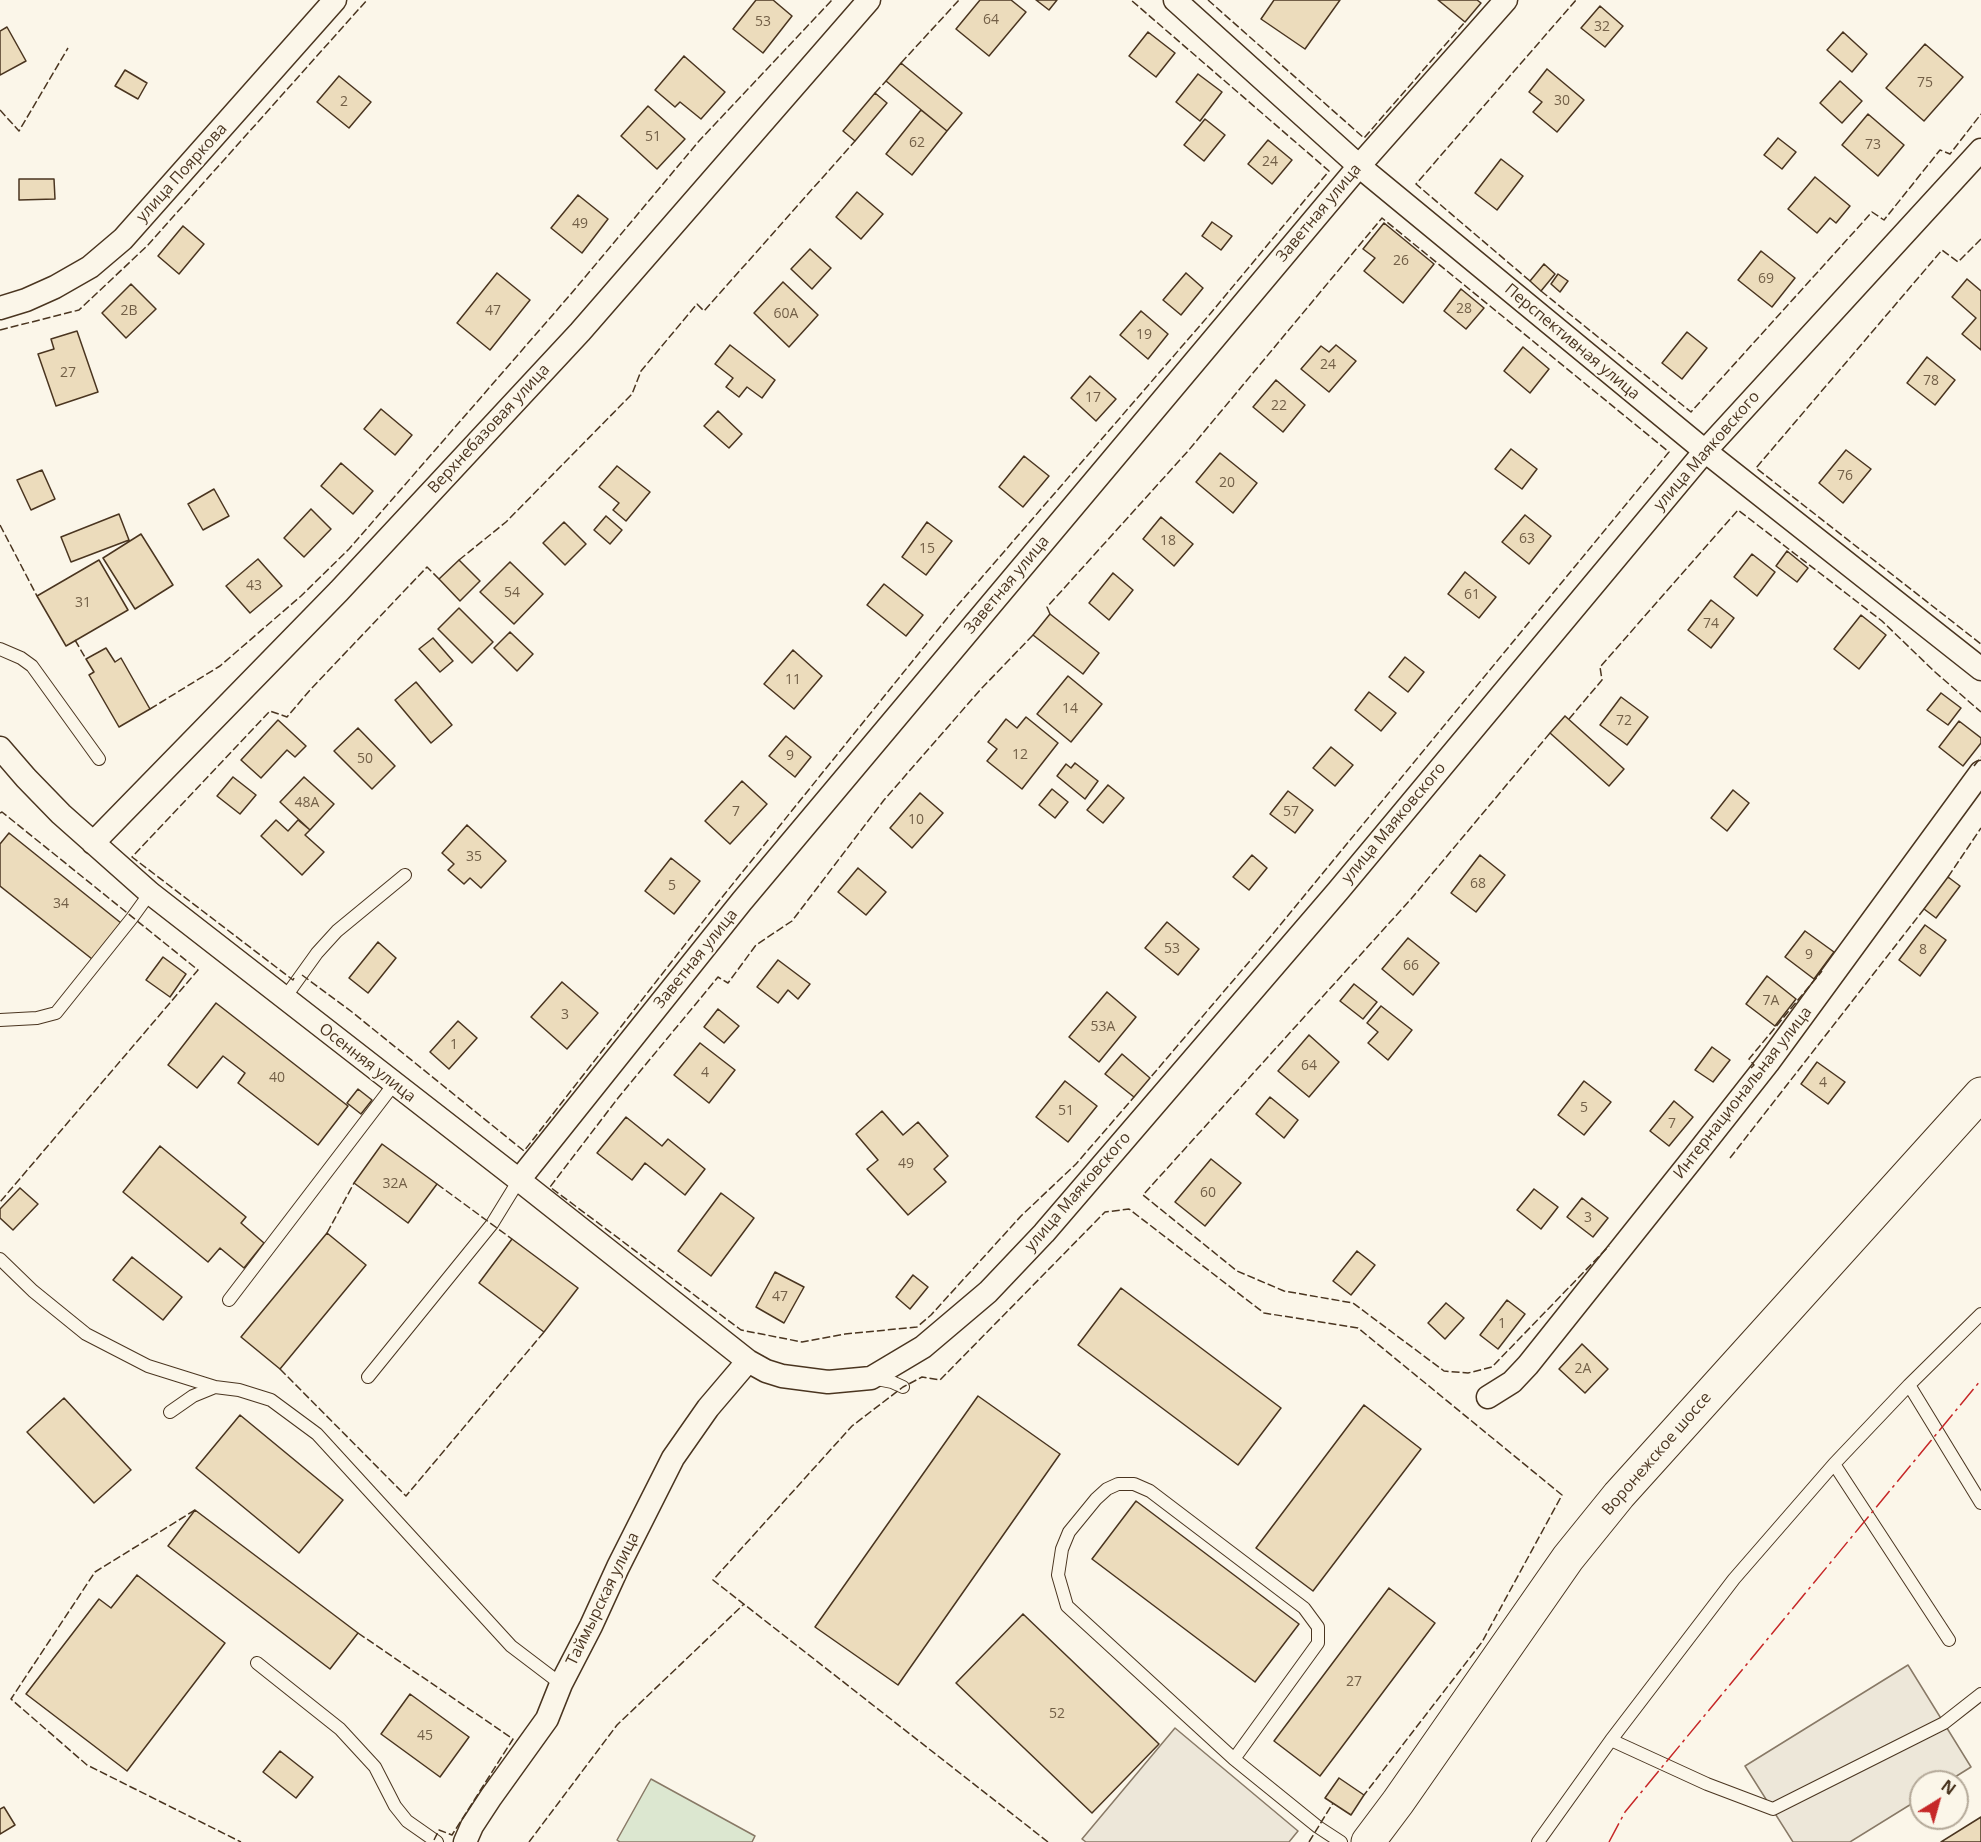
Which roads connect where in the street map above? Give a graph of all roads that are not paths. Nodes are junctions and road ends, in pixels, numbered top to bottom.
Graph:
1 (335, 0) edge
2 (869, 0) edge
3 (1175, 0) edge
4 (1506, 0) edge
5 (1981, 150) edge
6 (1359, 166) junction
7 (0, 308) edge
8 (1705, 451) junction
9 (0, 649) edge
10 (1981, 669) edge
11 (1, 751) edge
12 (99, 759) dead end
13 (1981, 772) edge
14 (93, 843) junction
15 (405, 875) dead end
16 (150, 893) junction
17 (284, 999) junction
18 (0, 1020) edge
19 (394, 1084) junction
20 (1981, 1094) edge
21 (519, 1180) junction
22 (0, 1258) edge
23 (229, 1300) dead end
24 (1981, 1314) edge
25 (748, 1361) junction
26 (368, 1377) dead end
27 (871, 1378) junction
28 (1909, 1385) junction
29 (215, 1387) junction
30 (903, 1387) dead end
31 (1488, 1397) dead end
32 (170, 1412) dead end
33 (1834, 1464) junction
34 (1981, 1503) edge
35 (1949, 1640) dead end
36 (257, 1663) dead end
37 (561, 1684) junction
38 (1981, 1694) edge
39 (1611, 1740) junction
40 (1234, 1759) junction
41 (437, 1842) edge
42 (465, 1842) edge
43 (1341, 1842) edge
44 (1368, 1842) edge
45 (1538, 1842) edge

1 - 7 street, улица Пояркова
2 - 14 street, Верхнебазовая улица
3 - 6 street, Перспективная улица
4 - 6 street, Заветная улица
5 - 8 street, улица Маяковского
6 - 8 street, Перспективная улица
6 - 21 street, Заветная улица
8 - 10 street, Перспективная улица
8 - 27 street, улица Маяковского
9 - 12 lane
11 - 14 street, Осенняя улица
13 - 31 street, Интернациональная улица
14 - 16 street, Осенняя улица
15 - 17 lane
16 - 17 street, Осенняя улица
16 - 18 lane
17 - 19 street, Осенняя улица
19 - 21 street, Осенняя улица
19 - 23 lane
20 - 44 main road, Воронежское шоссе
21 - 25 street, Осенняя улица
21 - 26 lane
22 - 29 lane
24 - 28 lane
25 - 27 street, улица Маяковского
25 - 37 street, Таймырская улица
27 - 30 lane
28 - 33 lane
28 - 34 lane
29 - 32 lane
29 - 37 lane
33 - 35 lane
33 - 39 lane
36 - 41 lane
37 - 42 street, Таймырская улица
38 - 39 lane
39 - 45 lane
40 - 40 lane
40 - 43 lane

